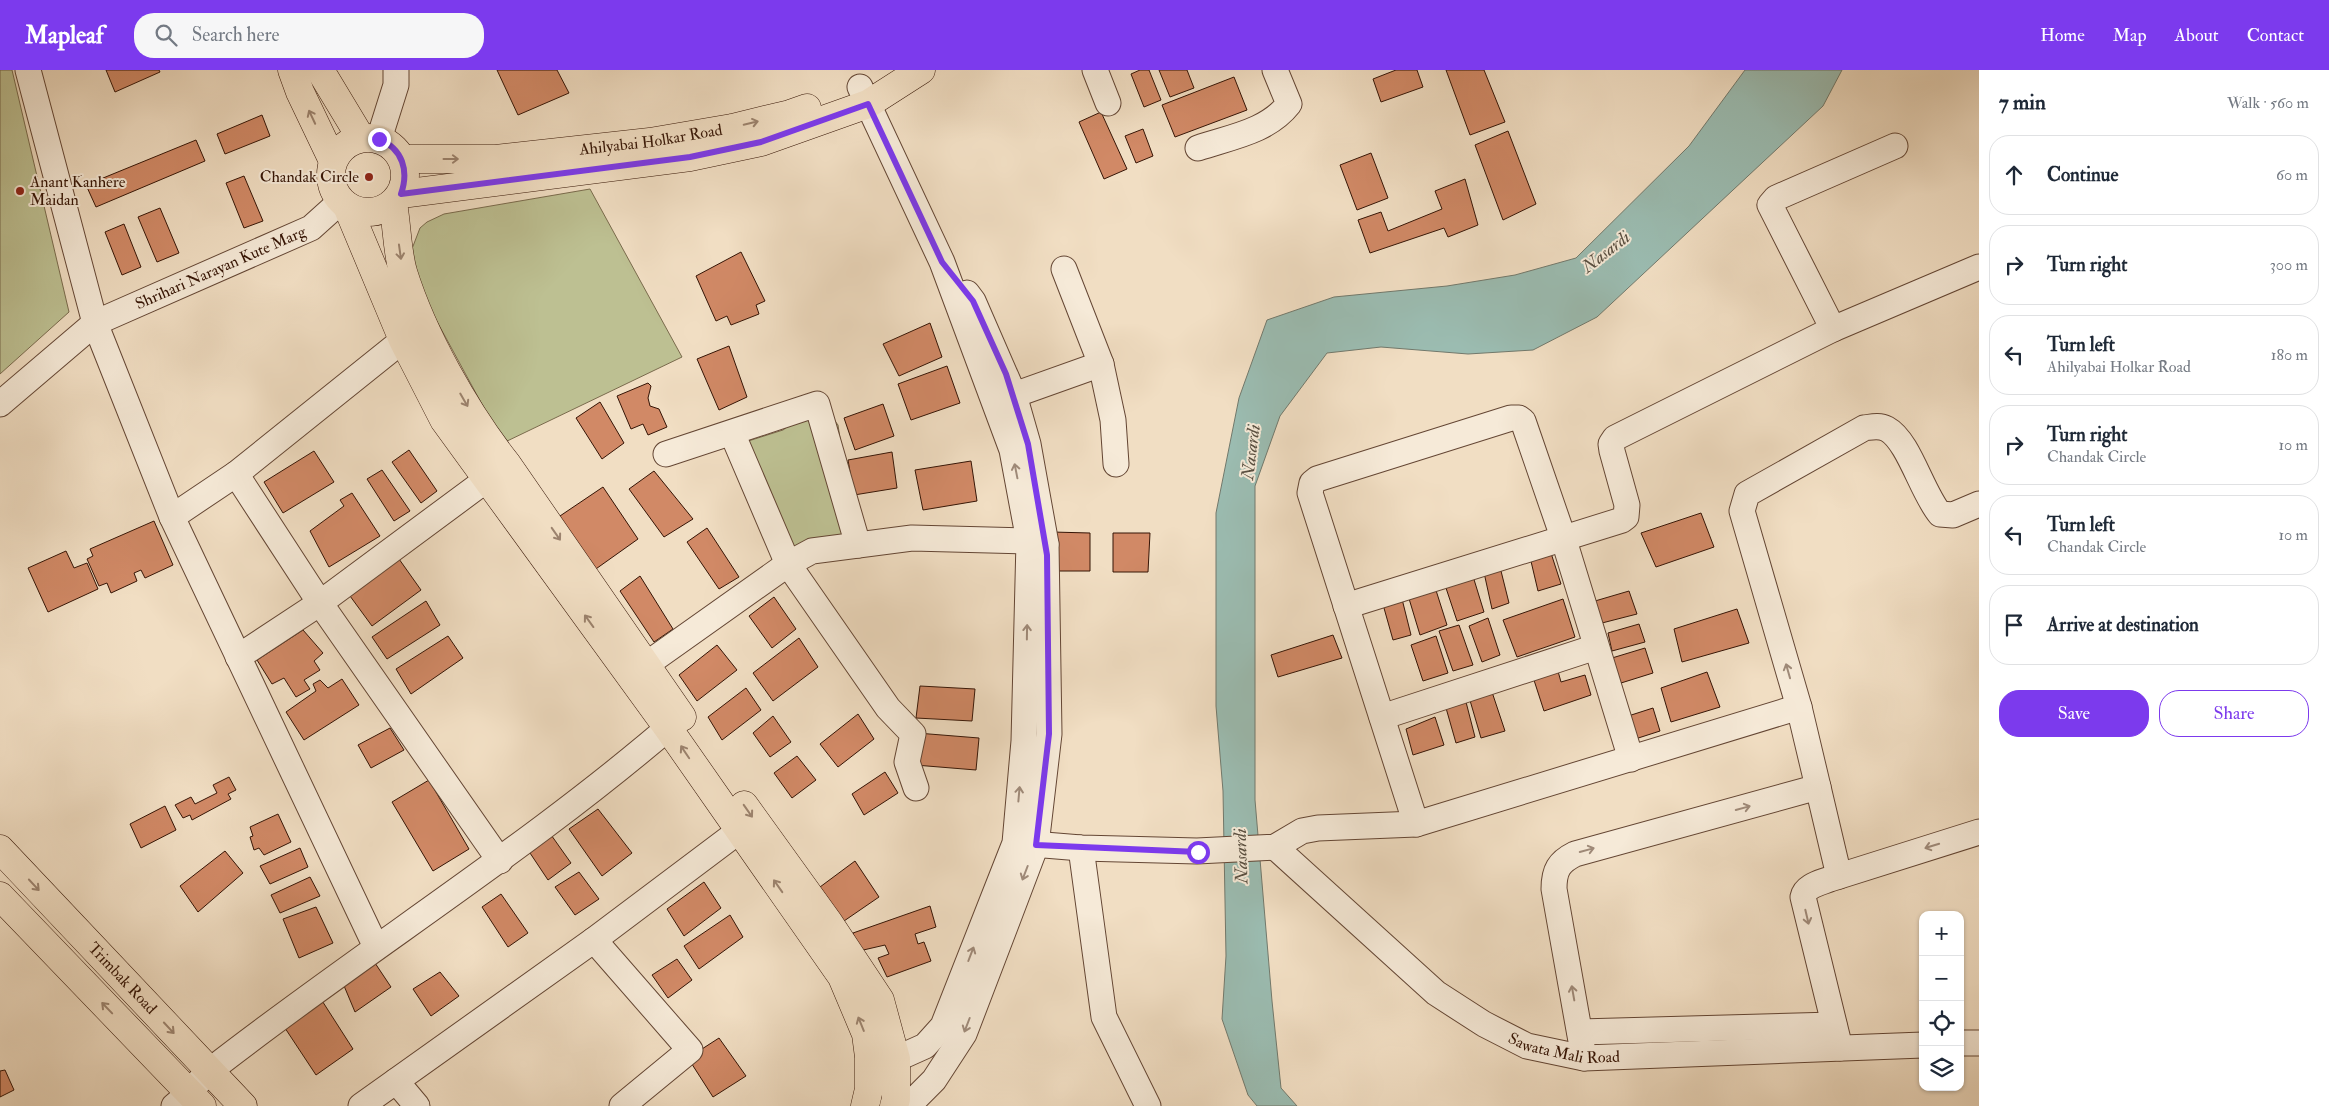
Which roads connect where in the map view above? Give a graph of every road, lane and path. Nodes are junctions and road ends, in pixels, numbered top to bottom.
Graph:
1 (28, 70) edge
2 (292, 70) edge
3 (320, 70) edge
4 (396, 70) edge
5 (887, 70) edge
6 (922, 70) edge
7 (1095, 70) edge
8 (1275, 70) edge
9 (864, 95) junction
10 (1108, 103) dead end
11 (370, 138) junction
12 (1896, 146) dead end
13 (1198, 148) dead end
14 (402, 159) junction
15 (333, 161) junction
16 (397, 198) junction
17 (344, 204) junction
18 (942, 262) junction
19 (1979, 267) edge
20 (1064, 269) dead end
21 (95, 323) junction
22 (1833, 329) junction
23 (402, 340) junction
24 (1101, 364) junction
25 (1014, 395) junction
26 (0, 404) edge
27 (732, 433) junction
28 (666, 454) dead end
29 (1116, 464) dead end
30 (236, 474) junction
31 (486, 480) junction
32 (1979, 504) edge
33 (172, 517) junction
34 (1563, 537) junction
35 (1038, 542) junction
36 (858, 545) junction
37 (788, 564) junction
38 (320, 603) junction
39 (1346, 606) junction
40 (1596, 647) junction
41 (238, 657) junction
42 (647, 664) junction
43 (1799, 707) junction
44 (1382, 717) junction
45 (675, 722) junction
46 (1630, 759) junction
47 (1818, 787) junction
48 (916, 788) dead end
49 (1416, 824) junction
50 (739, 831) junction
51 (1979, 832) edge
52 (1026, 844) junction
53 (1275, 847) junction
54 (1081, 848) junction
55 (0, 849) edge
56 (500, 861) junction
57 (1839, 876) junction
58 (0, 896) edge
59 (594, 940) junction
60 (376, 947) junction
61 (1580, 1032) junction
62 (1837, 1036) junction
63 (1964, 1043) edge
64 (1979, 1043) edge
65 (1919, 1045) edge
66 (869, 1057) junction
67 (1584, 1058) junction
68 (896, 1059) junction
69 (210, 1071) junction
70 (396, 1081) junction
71 (188, 1102) edge
72 (919, 1102) edge
73 (243, 1106) edge
74 (361, 1106) edge
75 (417, 1106) edge
76 (622, 1106) edge
77 (866, 1106) edge
78 (894, 1106) edge
79 (1148, 1106) edge

1 - 21 street
15 -> 2 main road
3 - 11 main road
4 - 11 street
5 - 9 main road, Ahilyabai Holkar Road
6 - 9 main road, Ahilyabai Holkar Road
7 - 10 street
8 - 13 street
14 -> 9 main road, Ahilyabai Holkar Road
9 - 16 main road, Ahilyabai Holkar Road
9 - 18 street
11 - 14 main road
11 - 15 main road
12 - 22 street
14 - 16 main road
15 - 17 main road
16 - 17 main road
16 -> 42 main road
17 - 21 street, Shrihari Narayan Kute Marg
17 - 23 main road
18 - 25 street
35 -> 18 street
19 - 22 street
20 - 24 street
21 - 26 street, Shrihari Narayan Kute Marg
21 - 33 street
22 - 34 street
23 - 30 street
23 - 31 main road
24 - 25 street
24 - 29 street
25 - 35 street
27 - 28 street
27 - 36 street
27 - 37 street
30 - 33 street
30 - 38 street
31 - 38 street
45 -> 31 main road
43 -> 32 street
33 - 41 street
34 - 39 street
34 - 39 street
34 - 40 street
35 - 36 street
35 - 52 street
36 - 37 street
37 - 42 street
37 - 48 street
38 - 41 street
38 - 56 street
39 - 44 street
40 - 44 street
40 - 46 street
41 - 60 street
42 - 45 main road
43 - 46 street
43 - 47 street
44 - 49 street
50 -> 45 main road
45 - 56 street
45 -> 68 main road
46 - 49 street
47 - 57 street
61 -> 47 street
49 - 53 street
50 - 59 street
66 -> 50 main road
51 -> 57 street
52 - 54 street
68 -> 52 street
52 -> 72 street
53 - 54 street
53 - 67 street, Sawata Mali Road
54 - 79 street
55 -> 69 main road, Trimbak Road
56 - 60 street
57 -> 62 street
71 -> 58 main road, Trimbak Road
59 - 70 street
59 - 76 street
60 - 69 street
61 - 62 street
61 - 67 street
62 - 65 street, Sawata Mali Road
62 - 67 street, Sawata Mali Road
63 - 64 street
66 - 68 street
66 - 77 main road
68 - 72 street
68 - 78 main road
69 - 71 street
69 - 73 main road, Trimbak Road
70 - 74 street
70 - 75 street

